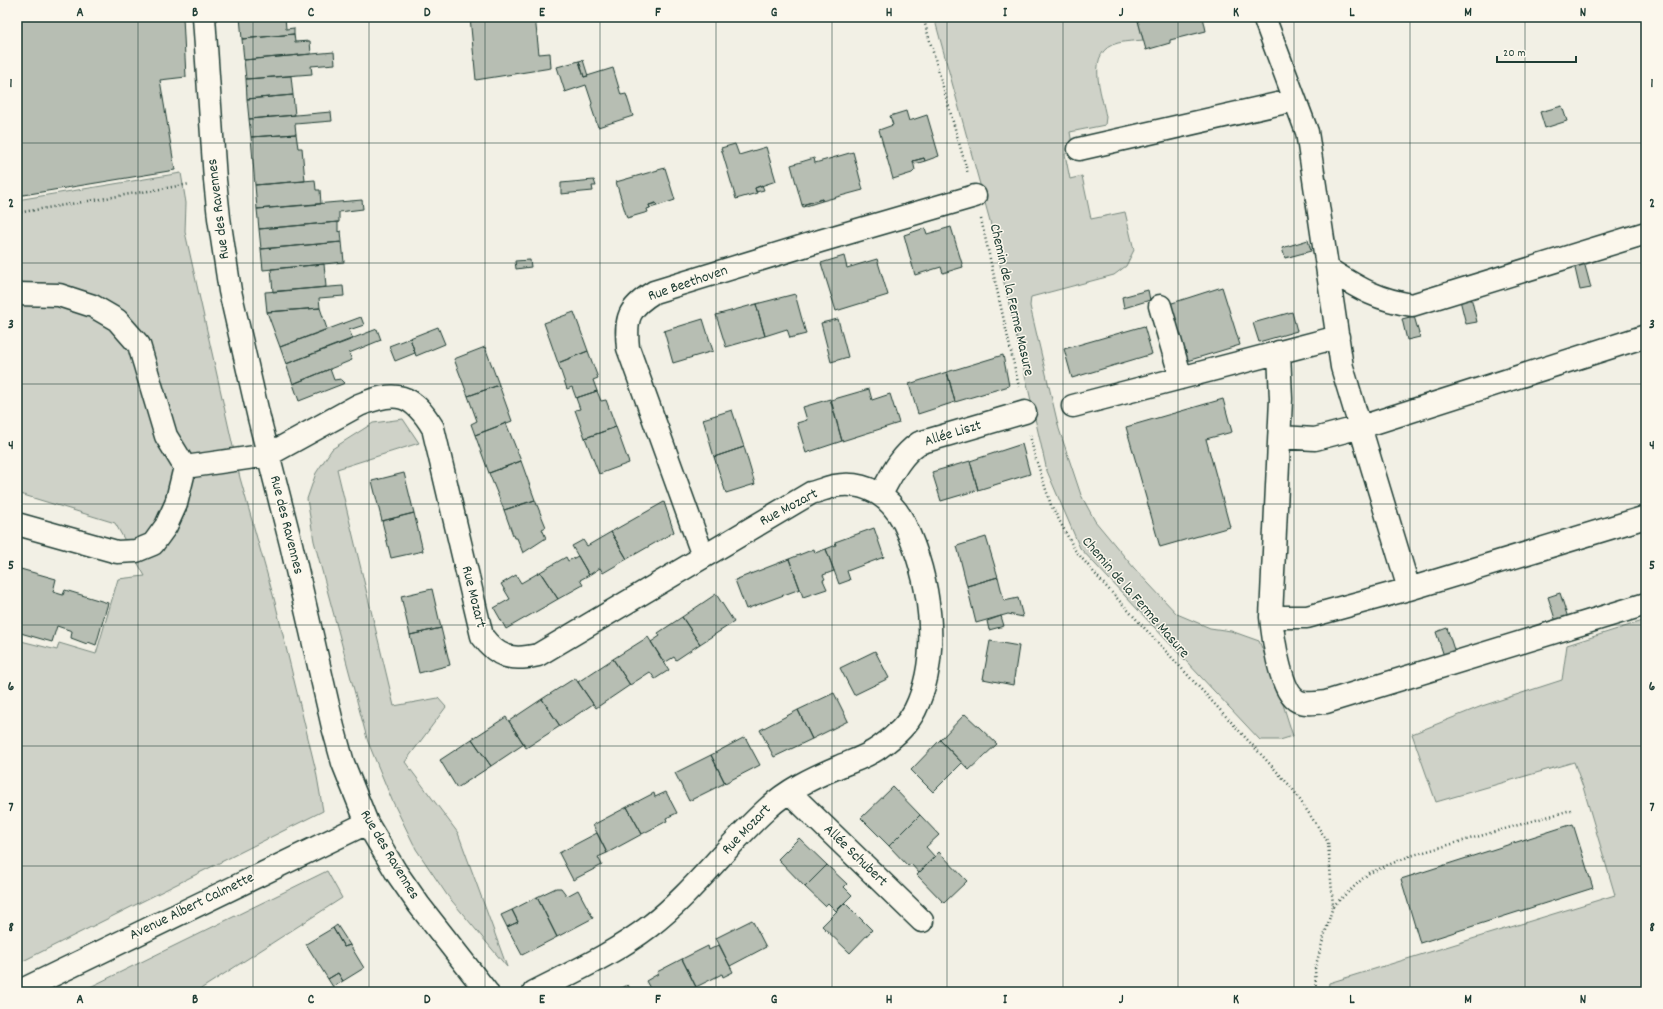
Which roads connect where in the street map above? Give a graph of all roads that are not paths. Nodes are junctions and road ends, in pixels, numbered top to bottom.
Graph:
1 (204, 17) edge
2 (1266, 20) edge
3 (1296, 100) junction
4 (1079, 149) dead end
5 (974, 196) road end
6 (1646, 233) edge
7 (1328, 269) junction
8 (17, 294) edge
9 (1160, 306) dead end
10 (1646, 336) edge
11 (1338, 337) junction
12 (1279, 352) junction
13 (1182, 378) junction
14 (1073, 406) dead end
15 (1025, 412) road end
16 (1361, 427) junction
17 (1280, 437) junction
18 (268, 455) junction
19 (185, 467) junction
20 (881, 494) junction
21 (1646, 517) edge
22 (17, 524) edge
23 (703, 556) junction
24 (1409, 589) junction
25 (1646, 604) edge
26 (1271, 617) junction
27 (789, 792) junction
28 (367, 823) junction
29 (922, 921) dead end
30 (18, 992) edge
31 (487, 992) edge
32 (534, 992) edge

1 - 18 street, Rue des Ravennes
2 - 3 street
3 - 4 street
3 - 7 street
5 - 23 street, Rue Beethoven
6 - 7 street
7 - 11 street
8 - 19 street
9 - 13 street
10 - 16 street
11 - 12 street
11 - 16 street
12 - 13 street
12 - 17 street
13 - 14 street
15 - 20 street, Allée Liszt
16 - 17 street
16 - 24 street
17 - 26 street
18 - 19 street
18 - 23 street, Rue Mozart
18 - 28 street, Rue des Ravennes
19 - 22 street
20 - 23 street, Rue Mozart
20 - 27 street, Rue Mozart
21 - 24 street
24 - 26 street
25 - 26 street
27 - 29 street, Allée Schubert
27 - 32 street, Rue Mozart
28 - 30 street, Avenue Albert Calmette
28 - 31 street, Rue des Ravennes

